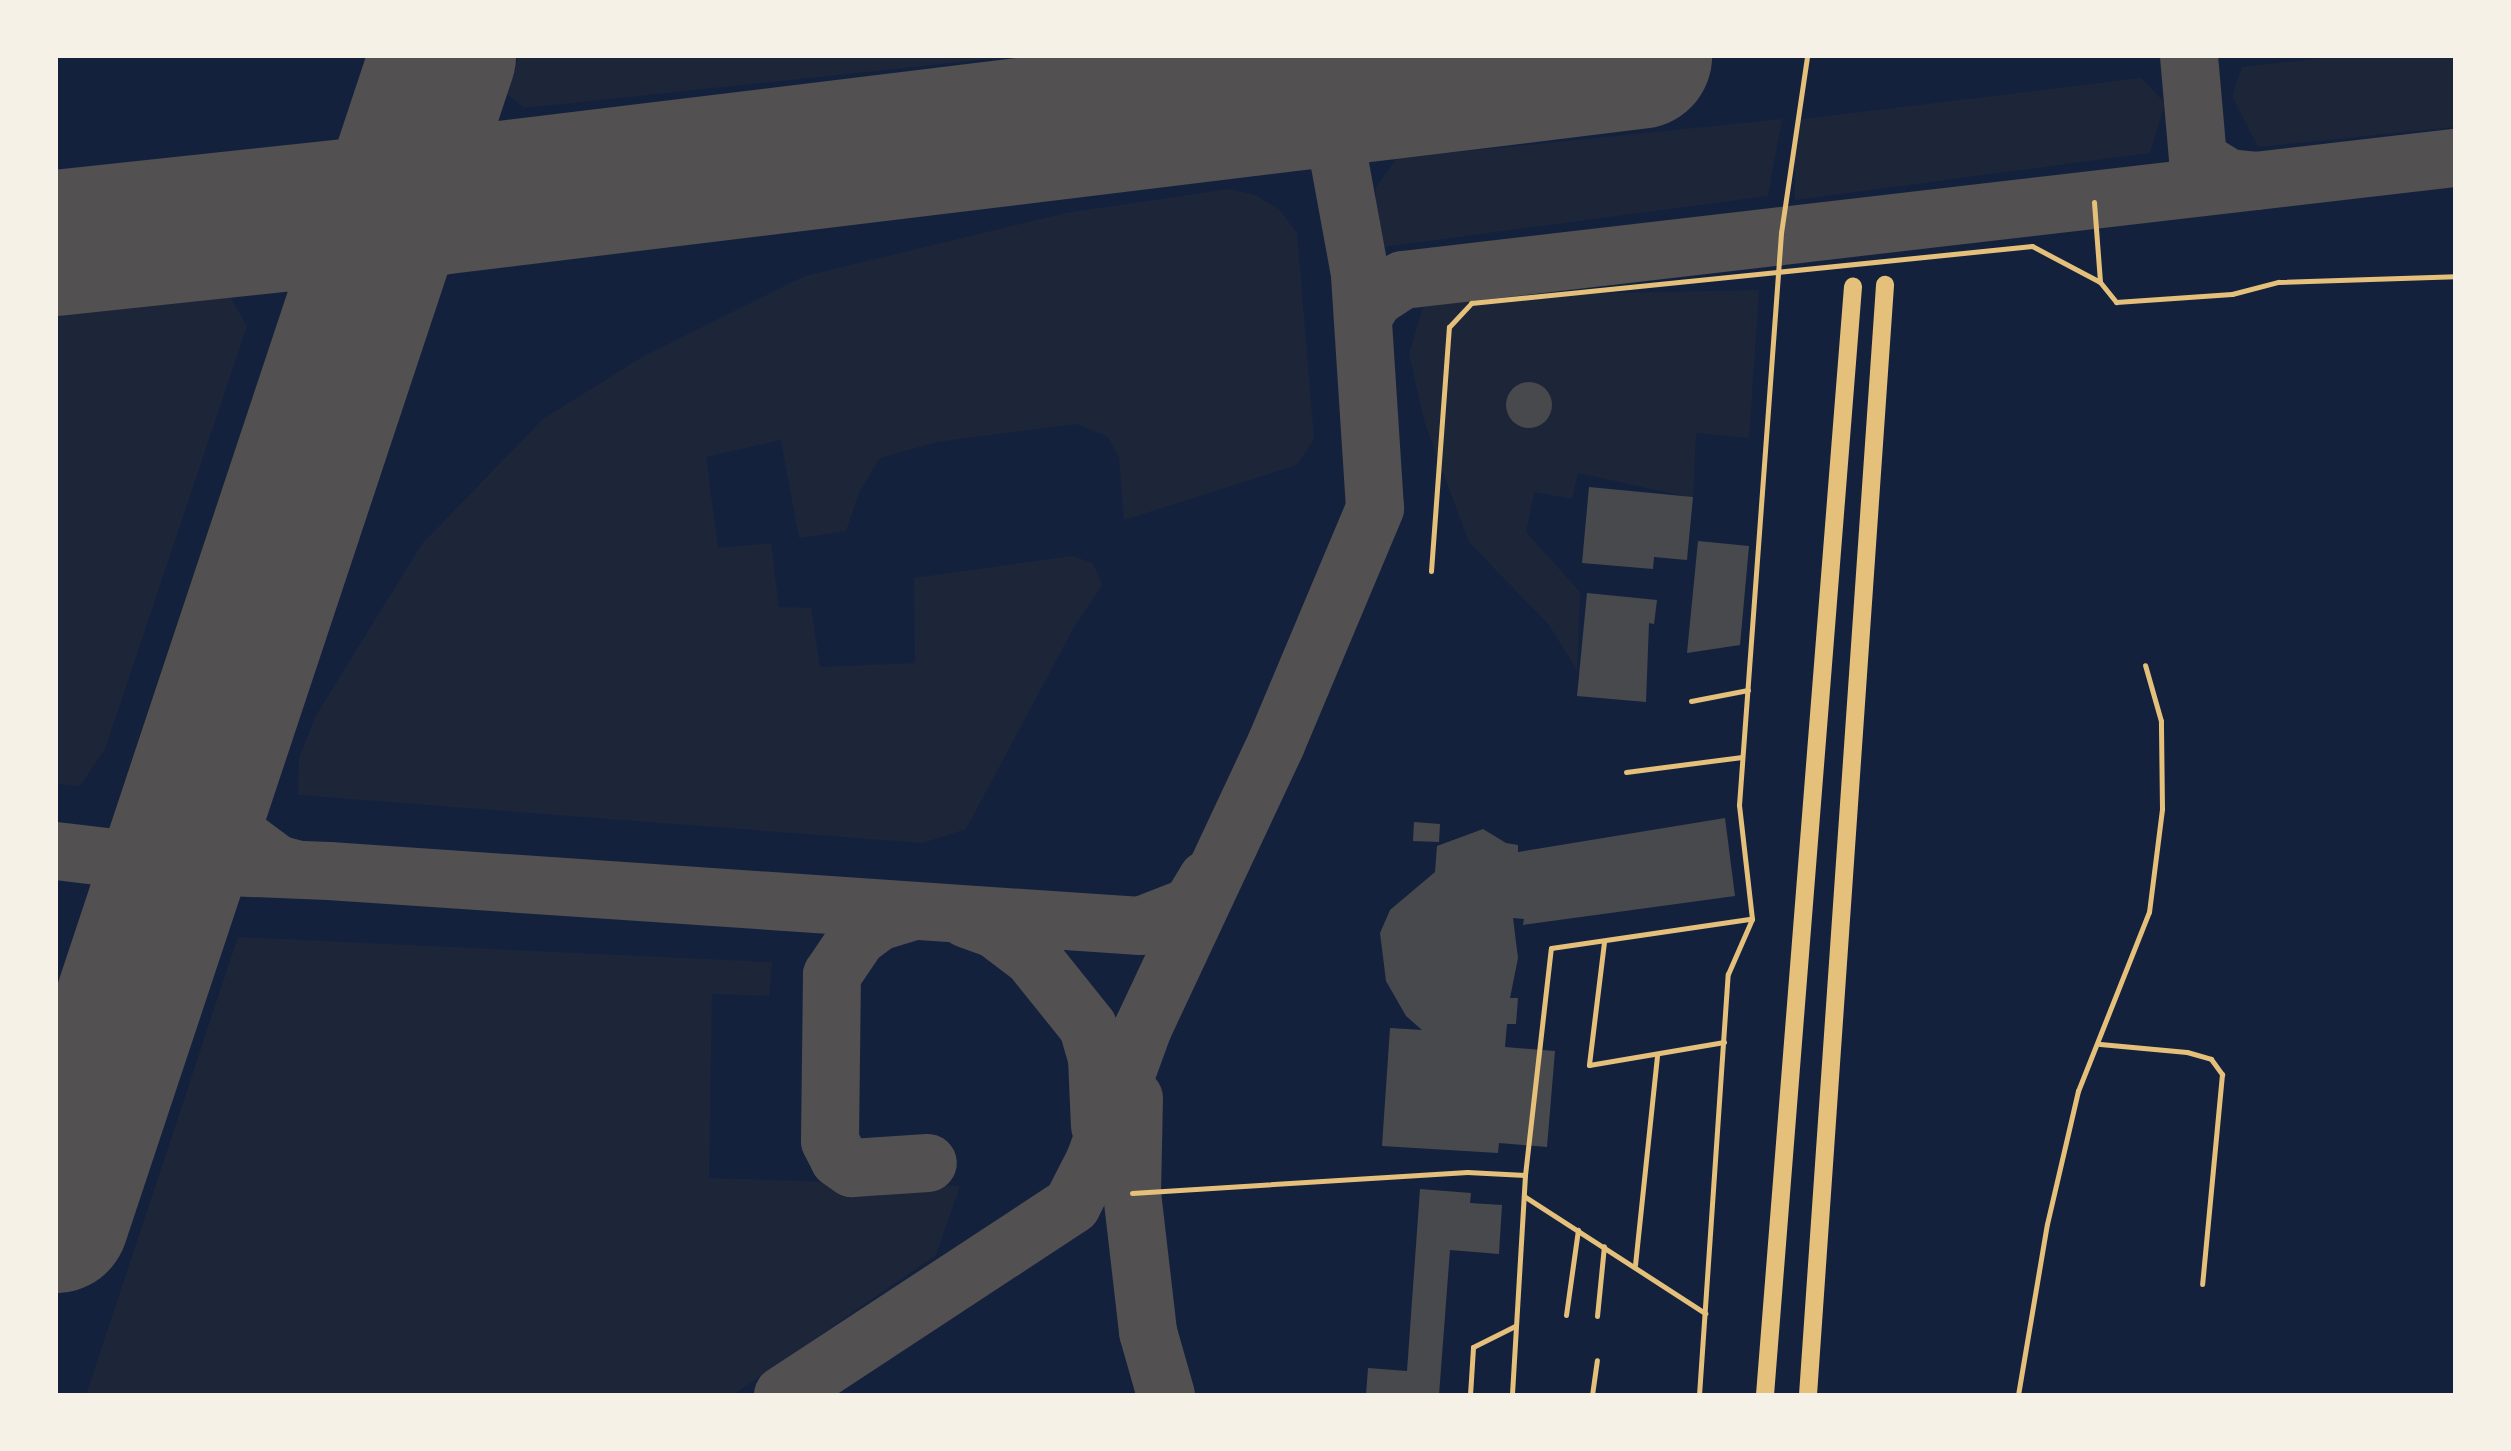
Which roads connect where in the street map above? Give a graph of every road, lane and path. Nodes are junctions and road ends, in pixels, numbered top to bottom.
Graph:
1 (1807, 56) edge
2 (2094, 202) dead end
3 (1778, 275) junction
4 (2455, 276) edge
5 (2100, 282) junction
6 (1885, 285) dead end
7 (1853, 286) dead end
8 (1431, 571) dead end
9 (2145, 665) dead end
10 (1748, 690) junction
11 (1691, 701) dead end
12 (1742, 757) junction
13 (1626, 772) dead end
14 (1752, 919) junction
15 (1604, 942) junction
16 (1724, 1042) junction
17 (2100, 1044) junction
18 (1657, 1054) junction
19 (1525, 1175) junction
20 (1132, 1193) dead end
21 (1524, 1196) junction
22 (1578, 1230) junction
23 (1604, 1246) junction
24 (1635, 1265) junction
25 (2202, 1284) dead end
26 (1705, 1313) junction
27 (1566, 1315) dead end
28 (1597, 1316) dead end
29 (1516, 1326) junction
30 (1597, 1360) dead end
31 (1470, 1395) edge
32 (1512, 1395) edge
33 (1592, 1395) edge
34 (1699, 1395) edge
35 (1765, 1395) edge
36 (1808, 1395) edge
37 (2018, 1395) edge

1 - 3 lane
2 - 5 lane
3 - 5 lane
3 - 8 lane
3 - 10 lane
4 - 5 lane
6 - 36 highway
7 - 35 highway
9 - 17 lane
10 - 11 lane
10 - 12 lane
12 - 13 lane
12 - 14 lane
14 - 15 lane
14 - 16 lane
15 - 18 lane
15 - 19 lane
16 - 18 lane
16 - 26 lane
17 - 25 lane
17 - 37 lane
18 - 24 lane
19 - 20 lane
19 - 21 lane
21 - 22 lane
21 - 29 lane
22 - 23 lane
22 - 27 lane
23 - 24 lane
23 - 28 lane
24 - 26 lane
26 - 34 lane
29 - 31 lane
29 - 32 lane
30 - 33 lane

